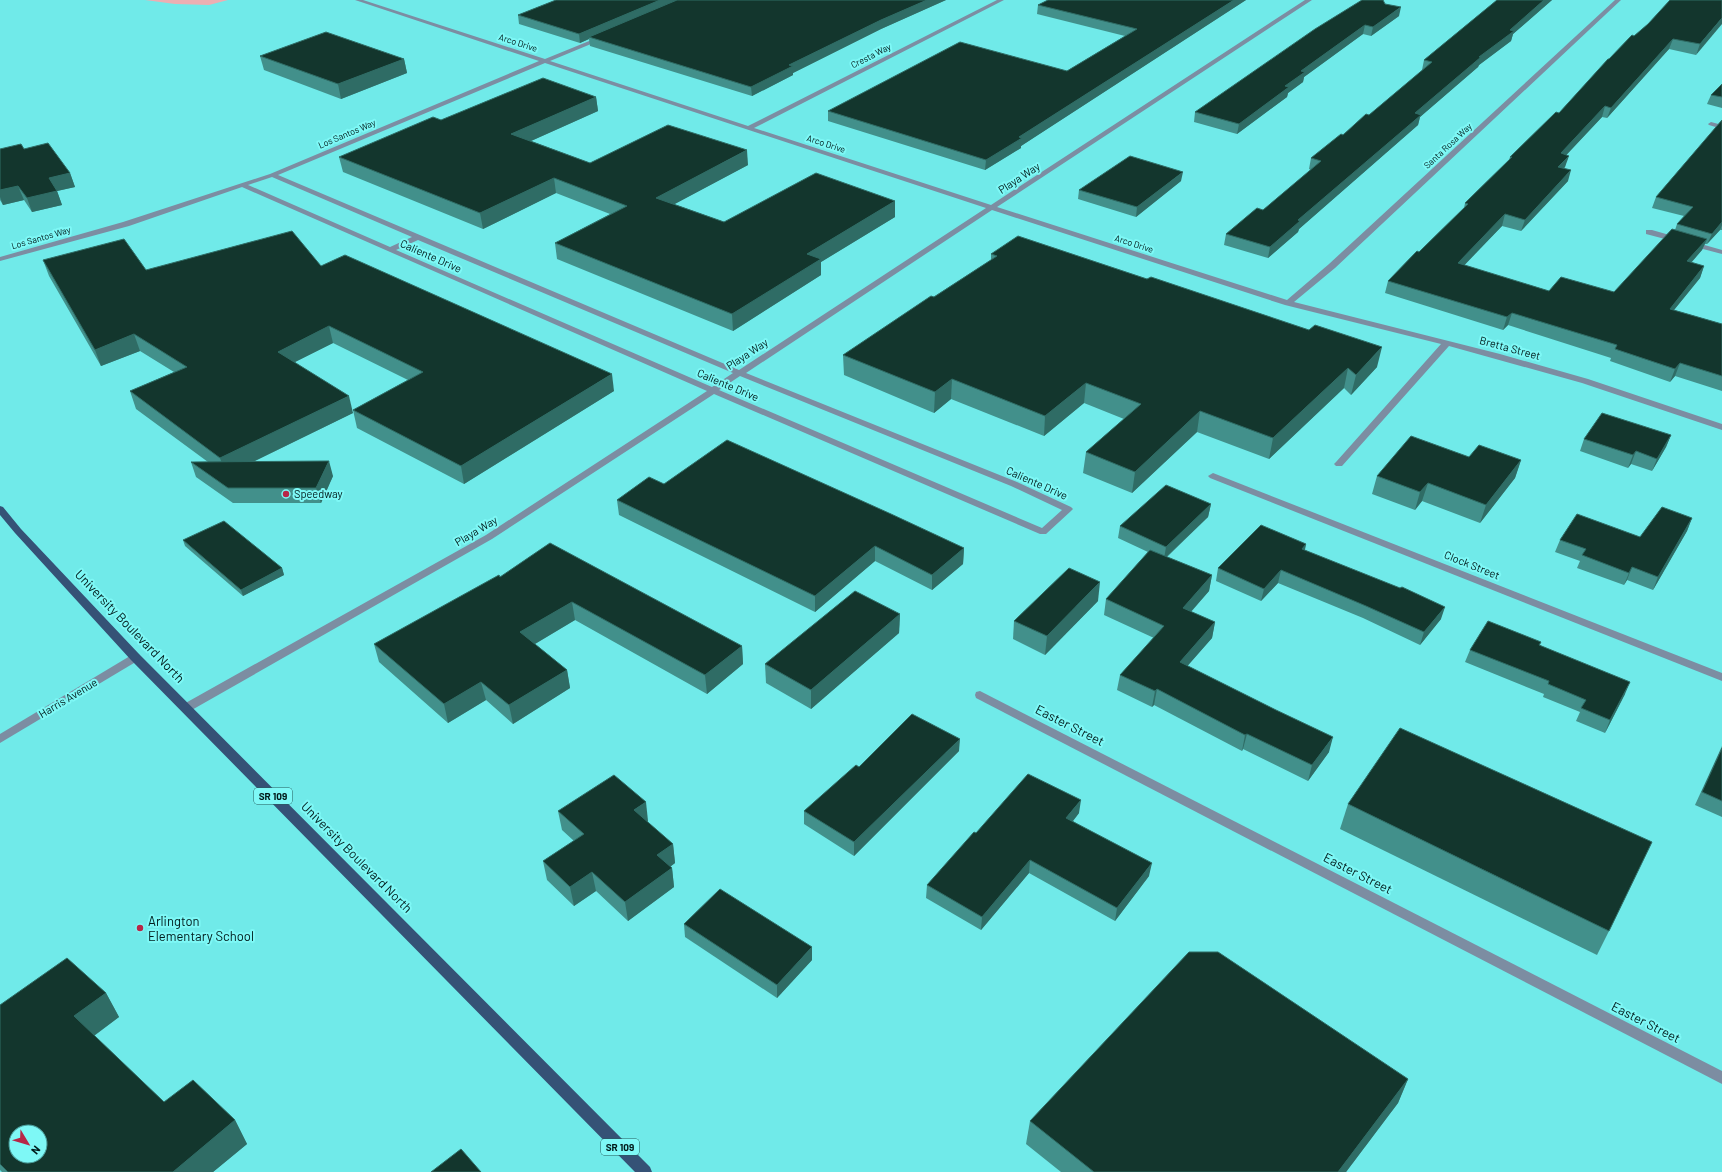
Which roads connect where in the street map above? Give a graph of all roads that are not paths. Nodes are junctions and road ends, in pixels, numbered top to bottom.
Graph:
1 (358, 0) edge
2 (1001, 0) edge
3 (1309, 0) edge
4 (1618, 0) edge
5 (610, 34) edge
6 (544, 61) junction
7 (1711, 124) dead end
8 (1722, 127) edge
9 (749, 128) junction
10 (272, 175) junction
11 (244, 186) junction
12 (992, 208) junction
13 (1649, 232) dead end
14 (418, 237) junction
15 (390, 250) junction
16 (1722, 252) edge
17 (0, 259) edge
18 (1288, 303) junction
19 (1447, 343) junction
20 (739, 373) junction
21 (712, 390) junction
22 (1722, 426) edge
23 (1339, 464) dead end
24 (1213, 476) dead end
25 (0, 509) edge
26 (135, 657) junction
27 (1722, 677) edge
28 (980, 695) dead end
29 (186, 708) junction
30 (0, 739) edge
31 (1722, 1078) edge
32 (645, 1172) edge

1 - 6 street, Arco Drive
2 - 9 street, Cresta Way
3 - 12 street, Playa Way
4 - 18 street, Santa Rosa Way
5 - 6 street, Los Santos Way
6 - 9 street, Arco Drive
6 - 10 street, Los Santos Way
7 - 8 street
9 - 12 street, Arco Drive
10 - 11 street, Los Santos Way
10 - 14 street, Caliente Drive
11 - 15 street, Caliente Drive
11 - 17 street, Los Santos Way
12 - 18 street, Arco Drive
12 - 20 street, Playa Way
13 - 16 street
14 - 15 street
14 - 20 street, Caliente Drive
15 - 21 street, Caliente Drive
18 - 19 street, Bretta Street
19 - 22 street, Bretta Street
19 - 23 street
20 - 21 street, Playa Way
20 - 21 street, Caliente Drive
21 - 29 street, Playa Way
24 - 27 street, Clock Street
25 - 26 main road, University Boulevard North / SR 109
26 - 29 main road, University Boulevard North / SR 109
26 - 30 street, Harris Avenue
28 - 31 street, Easter Street
29 - 32 main road, University Boulevard North / SR 109

